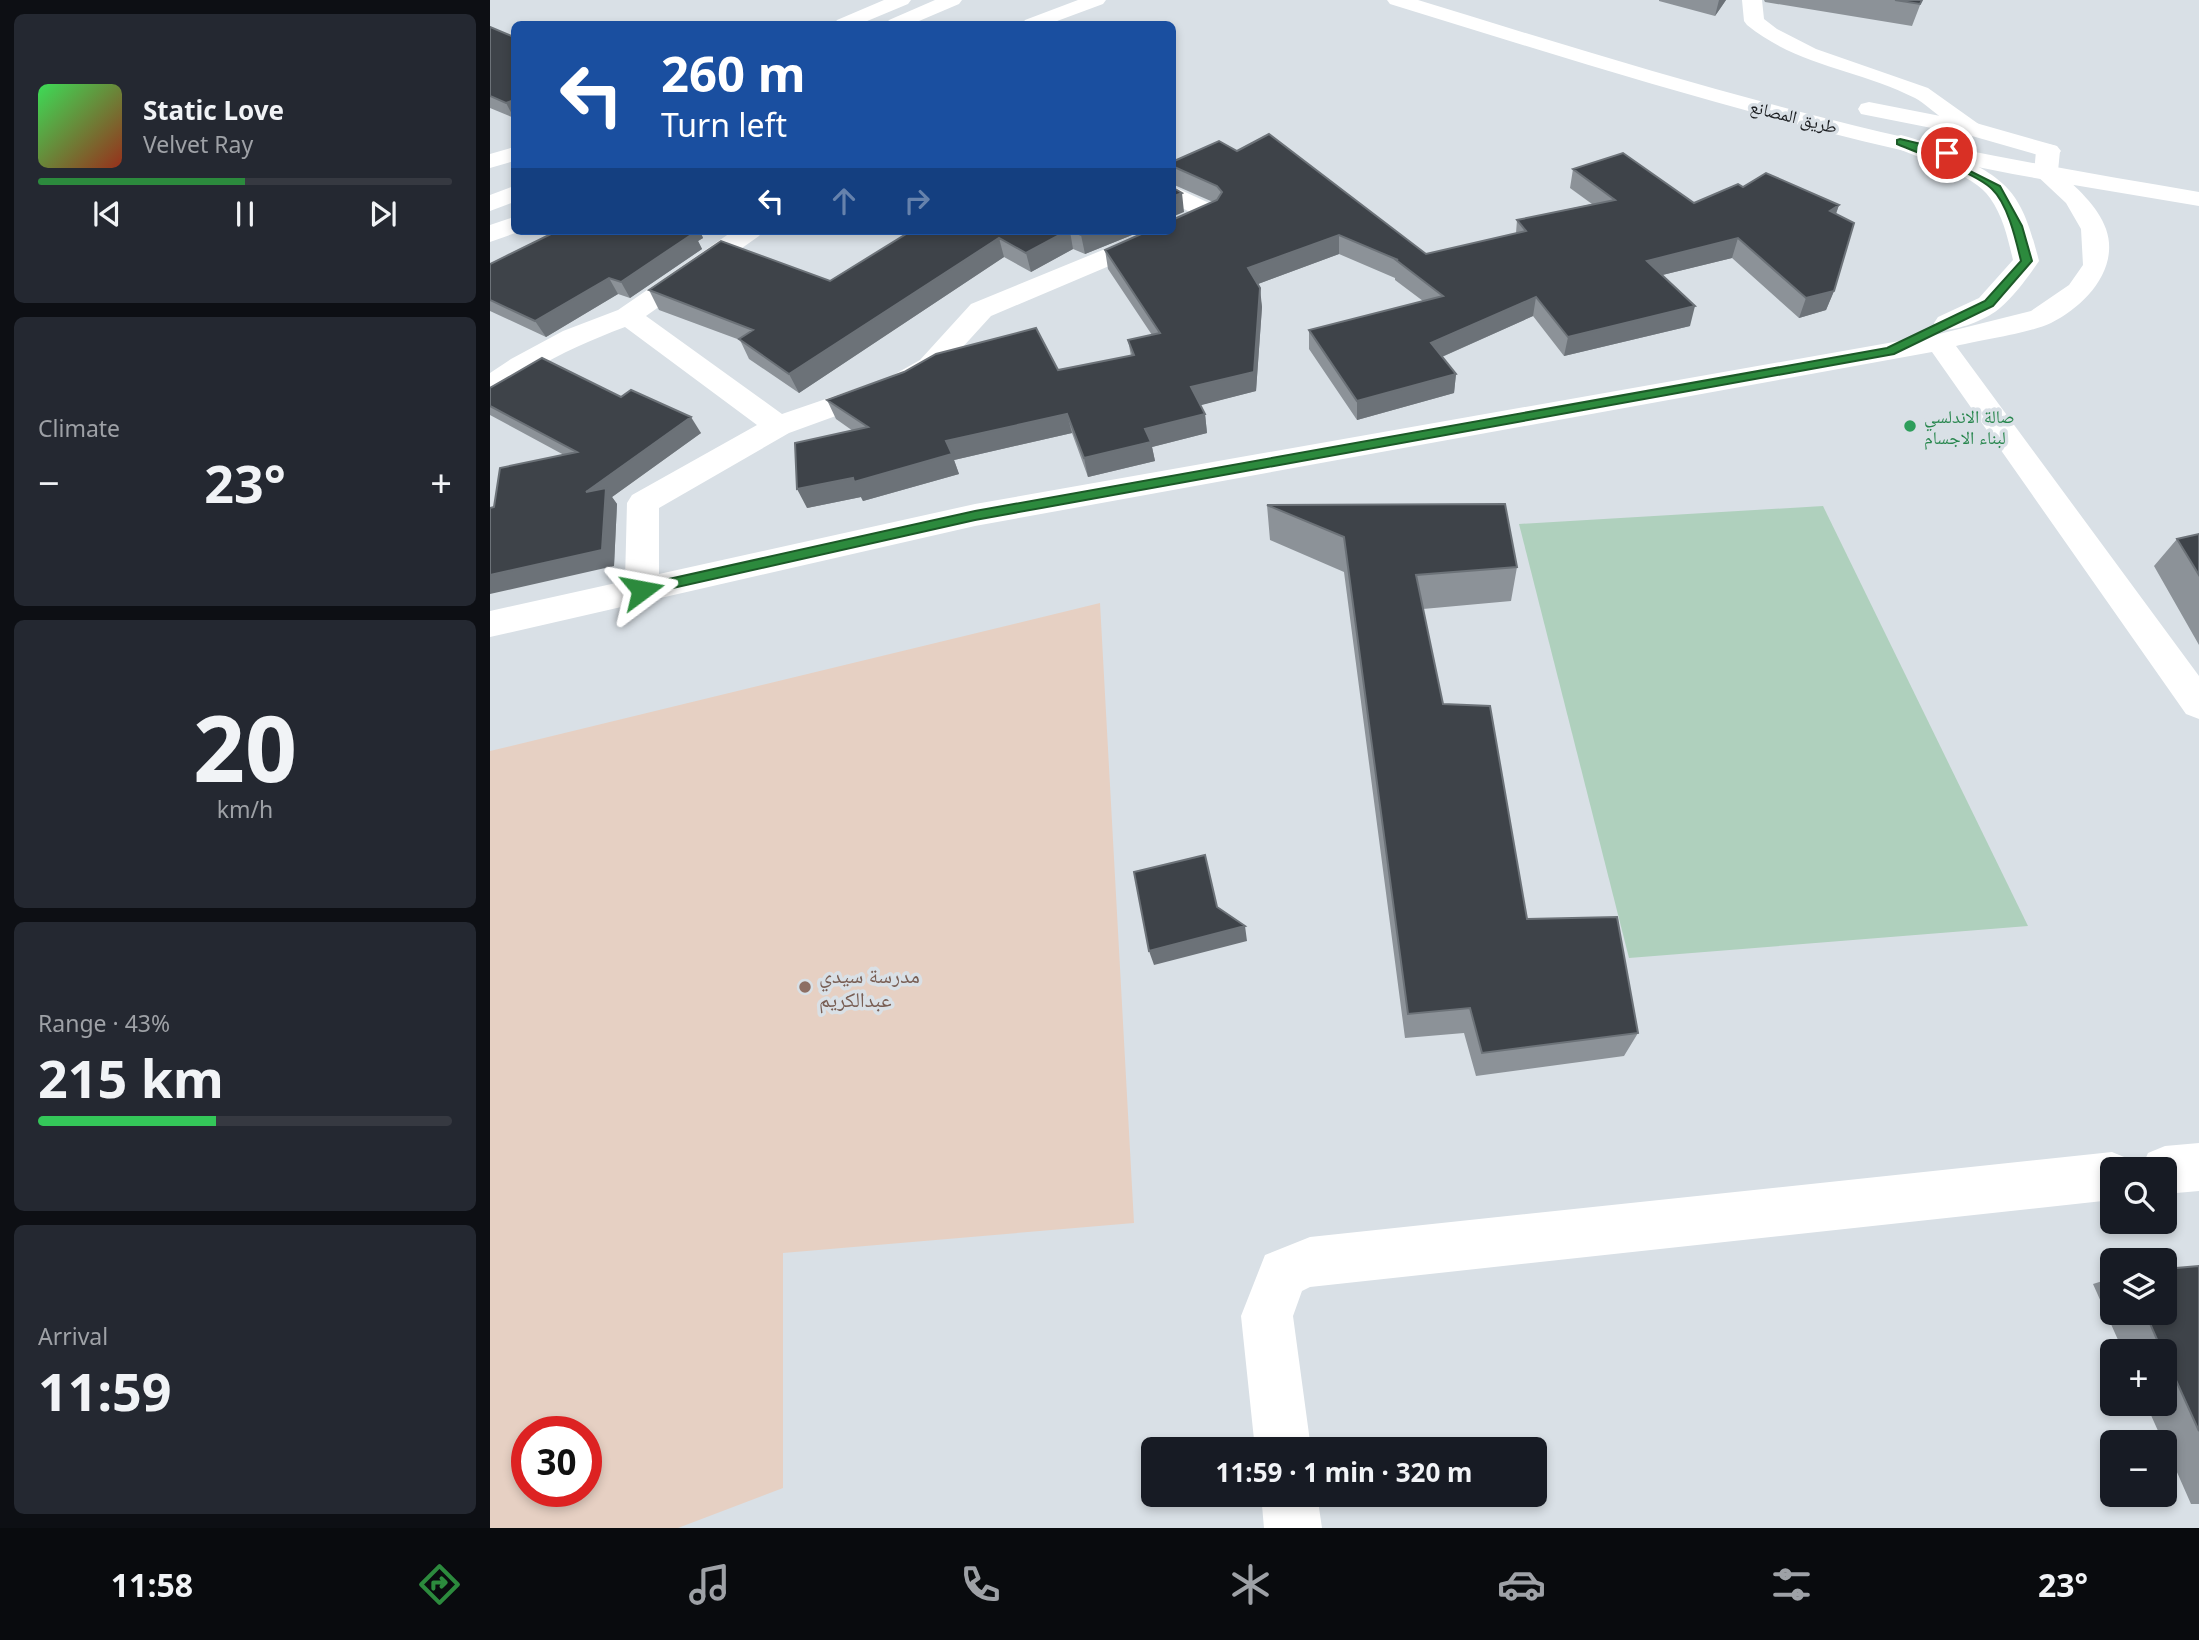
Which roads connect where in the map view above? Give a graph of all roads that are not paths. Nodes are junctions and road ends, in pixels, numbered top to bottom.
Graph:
1 (901, 0) edge
2 (952, 0) edge
3 (1096, 0) edge
4 (1397, 0) edge
5 (1456, 0) edge
6 (1752, 0) edge
7 (851, 21) edge
8 (903, 21) edge
9 (1040, 21) edge
10 (1667, 59) dead end
11 (1853, 106) dead end
12 (1976, 130) junction
13 (1900, 142) junction
14 (511, 154) edge
15 (2056, 160) junction
16 (490, 161) edge
17 (511, 167) edge
18 (490, 176) edge
19 (511, 194) edge
20 (1176, 195) edge
21 (2199, 199) edge
22 (490, 204) edge
23 (511, 226) edge
24 (1176, 229) edge
25 (490, 234) edge
26 (744, 235) edge
27 (1162, 235) edge
28 (628, 317) junction
29 (1940, 342) junction
30 (1890, 351) junction
31 (490, 387) edge
32 (778, 426) junction
33 (642, 590) junction
34 (490, 624) edge
35 (2196, 696) edge
36 (2199, 1167) edge
37 (2177, 1169) edge
38 (2100, 1177) edge
39 (1282, 1437) edge
40 (1291, 1507) edge
41 (1293, 1528) edge

1 - 7 main road
2 - 8 main road
3 - 9 main road
4 - 13 main road, طريق المصانع
5 - 10 main road
6 - 12 main road
11 - 12 main road, طريق المصانع
12 - 15 main road, طريق المصانع
13 - 15 main road, طريق المصانع
13 - 30 main road
14 - 16 main road
15 - 21 main road, طريق المصانع
15 - 29 main road
17 - 18 main road
19 - 22 main road
20 - 24 main road
23 - 25 main road
26 - 28 main road
27 - 32 main road
28 - 31 main road
28 - 32 main road
29 - 30 main road
29 - 35 main road
30 - 33 main road
32 - 33 main road
33 - 34 main road
36 - 37 main road
38 - 39 main road
40 - 41 main road

